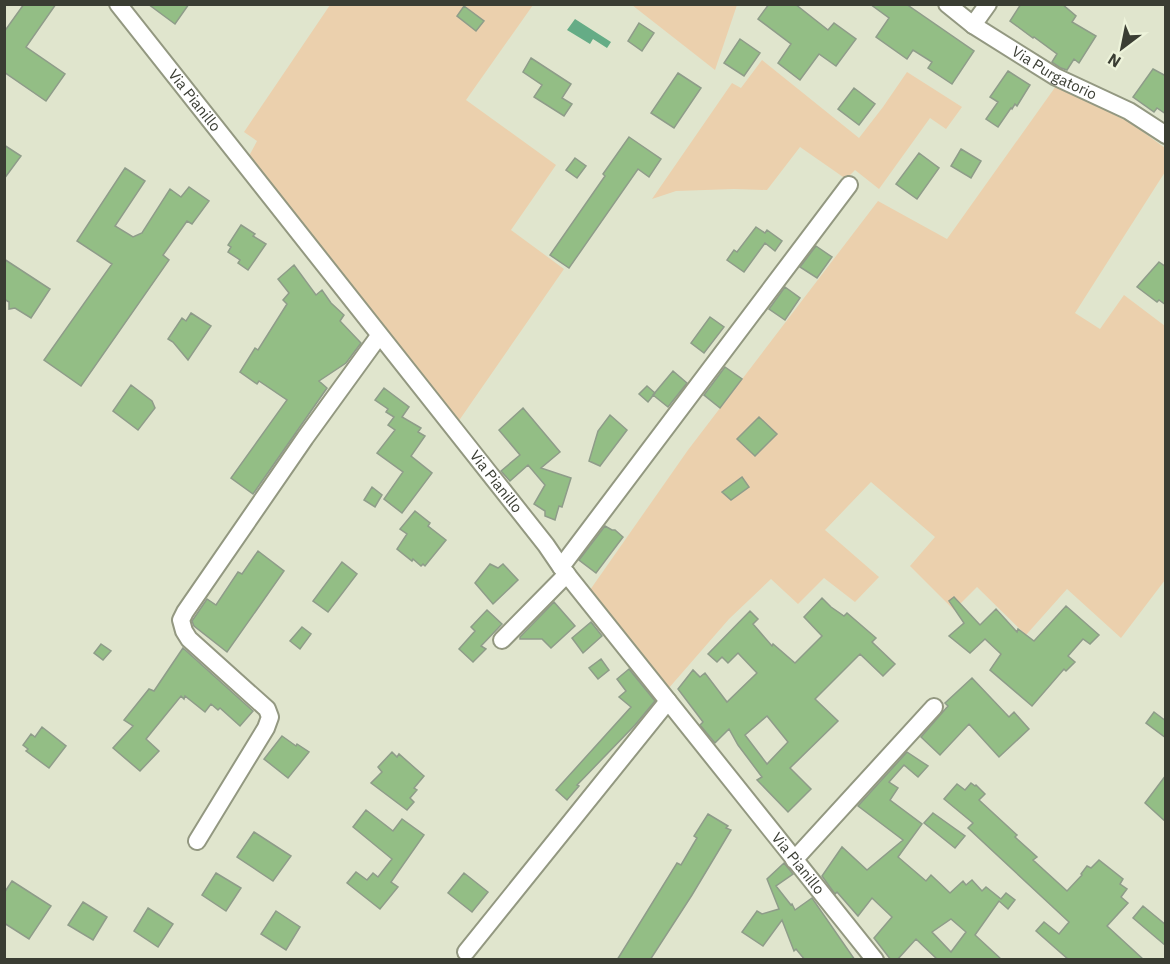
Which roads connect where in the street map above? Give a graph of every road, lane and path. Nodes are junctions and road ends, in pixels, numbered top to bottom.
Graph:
1 (118, 4) edge
2 (947, 4) edge
3 (988, 4) edge
4 (973, 25) junction
5 (1166, 135) edge
6 (849, 185) dead end
7 (379, 336) junction
8 (564, 571) junction
9 (502, 640) dead end
10 (668, 701) junction
11 (934, 707) dead end
12 (197, 841) dead end
13 (794, 860) junction
14 (466, 952) dead end
15 (875, 960) edge

1 - 7 street, Via Pianillo
2 - 4 street, Via Purgatorio
3 - 4 street
4 - 5 street, Via Purgatorio
6 - 8 street
7 - 8 street, Via Pianillo
7 - 12 street
8 - 9 street
8 - 10 street, Via Pianillo
10 - 13 street, Via Pianillo
10 - 14 street
11 - 13 street
13 - 15 street, Via Pianillo

